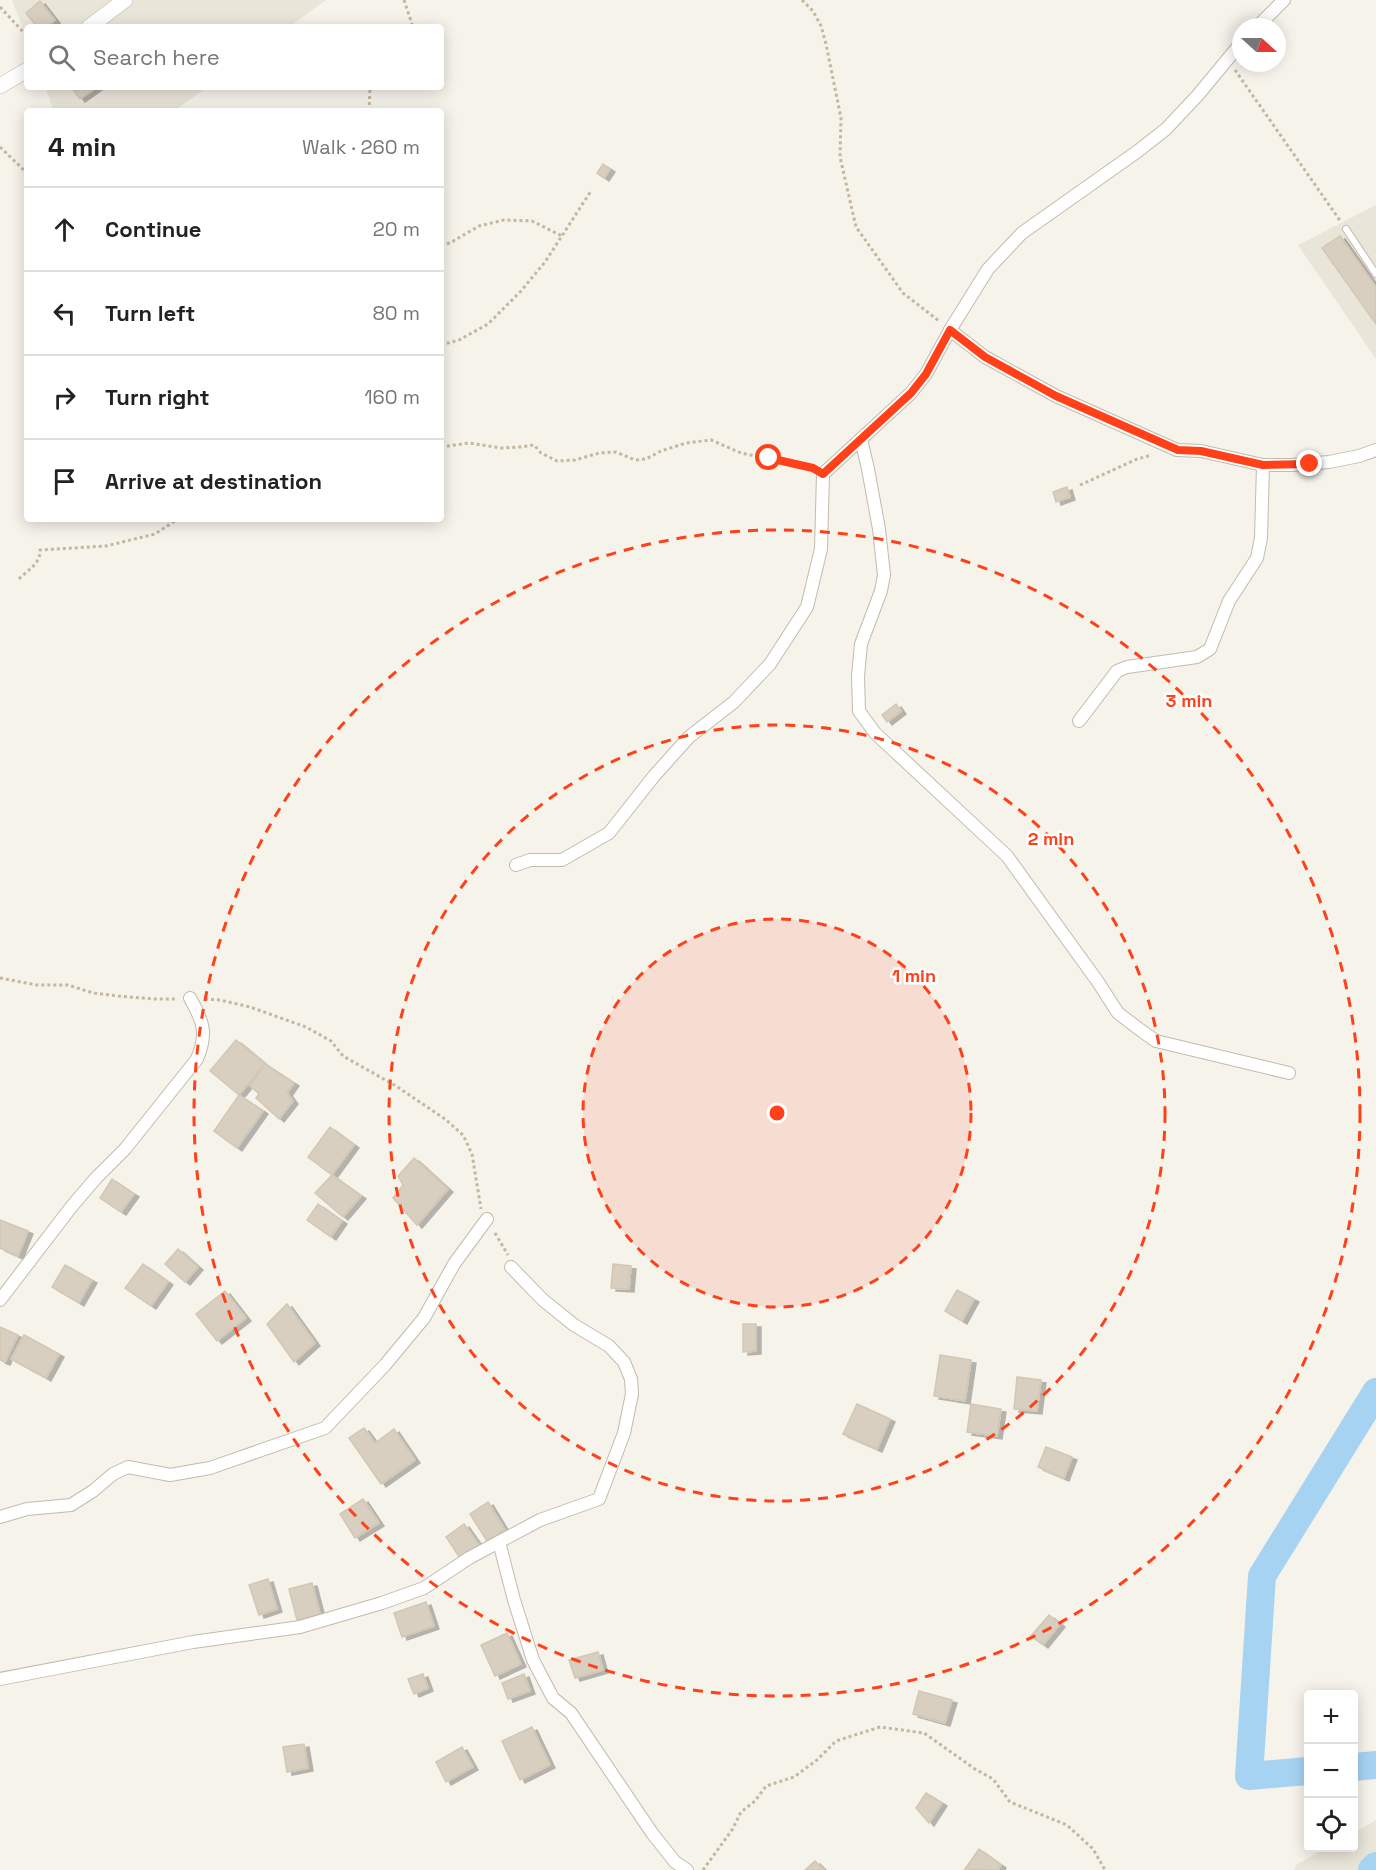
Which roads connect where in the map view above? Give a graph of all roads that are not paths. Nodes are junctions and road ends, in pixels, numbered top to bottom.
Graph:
1 (125, 0) edge
2 (1284, 0) edge
3 (1266, 18) edge
4 (93, 24) edge
5 (1232, 53) edge
6 (24, 72) edge
7 (0, 86) edge
8 (1346, 229) road end
9 (1376, 274) edge
10 (950, 330) junction
11 (861, 439) junction
12 (1376, 450) edge
13 (1263, 465) junction
14 (1079, 721) dead end
15 (516, 865) dead end
16 (190, 998) road end
17 (1288, 1073) dead end
18 (487, 1219) road end
19 (511, 1267) road end
20 (0, 1300) edge
21 (0, 1517) edge
22 (500, 1542) junction
23 (0, 1679) edge
24 (687, 1870) edge

1 - 4 street
2 - 3 street
5 - 10 street
6 - 7 street
8 - 9 lane
10 - 11 street
10 - 13 street
11 - 15 street
11 - 17 street
12 - 13 street
13 - 14 street
16 - 20 street
18 - 21 street
19 - 22 street
22 - 23 street
22 - 24 street

